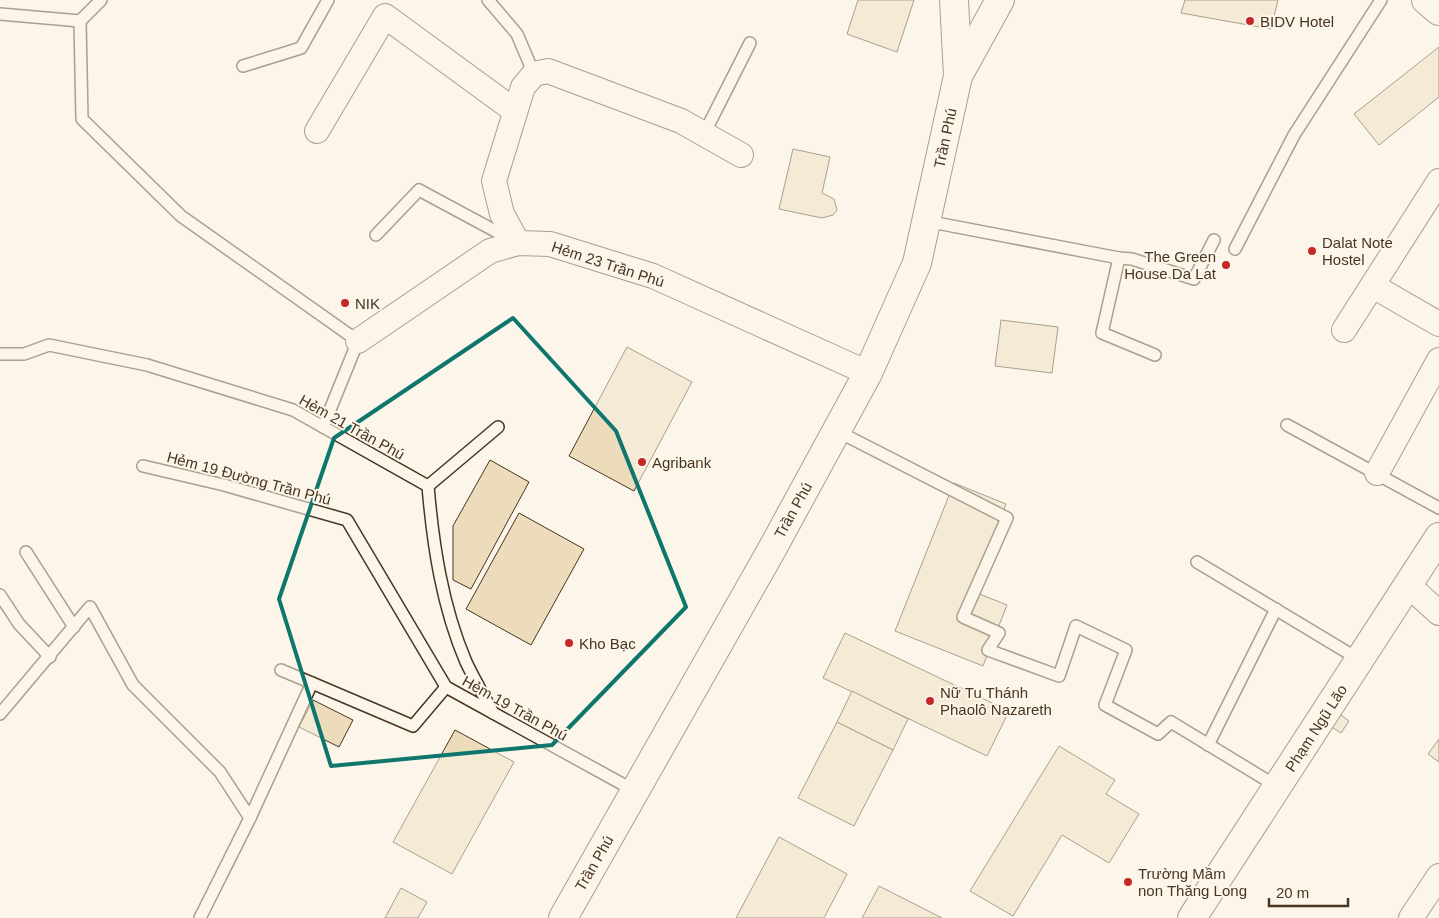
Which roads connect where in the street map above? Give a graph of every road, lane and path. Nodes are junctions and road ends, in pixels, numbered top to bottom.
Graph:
1 (101, 0) edge
2 (328, 0) edge
3 (488, 0) edge
4 (954, 0) edge
5 (1000, 0) edge
6 (1381, 0) edge
7 (1426, 0) edge
8 (1439, 11) edge
9 (0, 14) edge
10 (80, 21) junction
11 (750, 43) dead end
12 (243, 66) dead end
13 (534, 74) junction
14 (958, 76) junction
15 (515, 112) junction
16 (318, 131) dead end
17 (704, 134) junction
18 (741, 155) dead end
19 (1439, 181) edge
20 (926, 221) junction
21 (376, 235) dead end
22 (1214, 240) dead end
23 (518, 243) junction
24 (1235, 249) dead end
25 (1118, 258) junction
26 (1373, 286) junction
27 (1439, 324) edge
28 (1344, 330) dead end
29 (358, 340) junction
30 (0, 354) edge
31 (1155, 355) dead end
32 (1439, 360) edge
33 (868, 373) junction
34 (1287, 425) dead end
35 (498, 426) dead end
36 (322, 427) junction
37 (837, 431) junction
38 (143, 466) dead end
39 (1377, 473) junction
40 (428, 486) junction
41 (1439, 508) edge
42 (347, 520) joint
43 (1439, 537) edge
44 (26, 552) dead end
45 (1197, 562) dead end
46 (1408, 586) junction
47 (0, 595) edge
48 (1276, 609) junction
49 (1439, 613) edge
50 (74, 627) junction
51 (50, 657) junction
52 (1360, 660) junction
53 (281, 670) dead end
54 (312, 684) junction
55 (446, 687) junction
56 (493, 713) junction
57 (0, 714) edge
58 (1208, 745) junction
59 (1278, 787) junction
60 (635, 791) junction
61 (250, 818) junction
62 (1439, 876) edge
63 (200, 918) edge
64 (563, 918) edge
65 (1192, 918) edge
66 (1411, 918) edge

1 - 10 lane
2 - 12 lane
3 - 13 lane
4 - 14 main road, Trần Phú
5 - 14 main road, Trần Phú
6 - 24 lane
7 - 8 main road
9 - 10 lane
10 - 29 lane
11 - 17 lane
13 - 15 street
13 - 17 street
14 - 20 main road, Trần Phú
15 - 16 street
15 - 23 street
17 - 18 street
19 - 26 street
20 - 25 lane
20 - 33 main road, Trần Phú
21 - 23 lane
22 - 25 lane
23 - 29 street, Hẻm 23 Trần Phú
23 - 33 street, Hẻm 23 Trần Phú
25 - 31 lane
26 - 27 street
26 - 28 street
29 - 36 lane
30 - 36 lane, Hẻm 21 Trần Phú
32 - 39 street
33 - 37 main road, Trần Phú
34 - 39 lane
35 - 40 lane
36 - 40 lane, Hẻm 21 Trần Phú
37 - 58 lane
37 - 60 main road, Trần Phú
38 - 42 lane, Hẻm 19 Đường Trần Phú
39 - 41 lane
40 - 56 lane
42 - 55 lane, Hẻm 19 Trần Phú
43 - 46 main road, Phạm Ngũ Lão
44 - 50 lane
45 - 48 lane
46 - 49 street
46 - 52 main road, Phạm Ngũ Lão
47 - 51 lane
48 - 52 lane
48 - 58 lane
50 - 51 lane
50 - 61 lane
51 - 57 lane
52 - 59 main road, Phạm Ngũ Lão
53 - 54 lane
54 - 55 lane
54 - 61 lane
55 - 56 lane, Hẻm 19 Trần Phú
56 - 60 lane, Hẻm 19 Trần Phú
58 - 59 lane
59 - 65 main road, Phạm Ngũ Lão
60 - 64 main road, Trần Phú
61 - 63 lane
62 - 66 street

